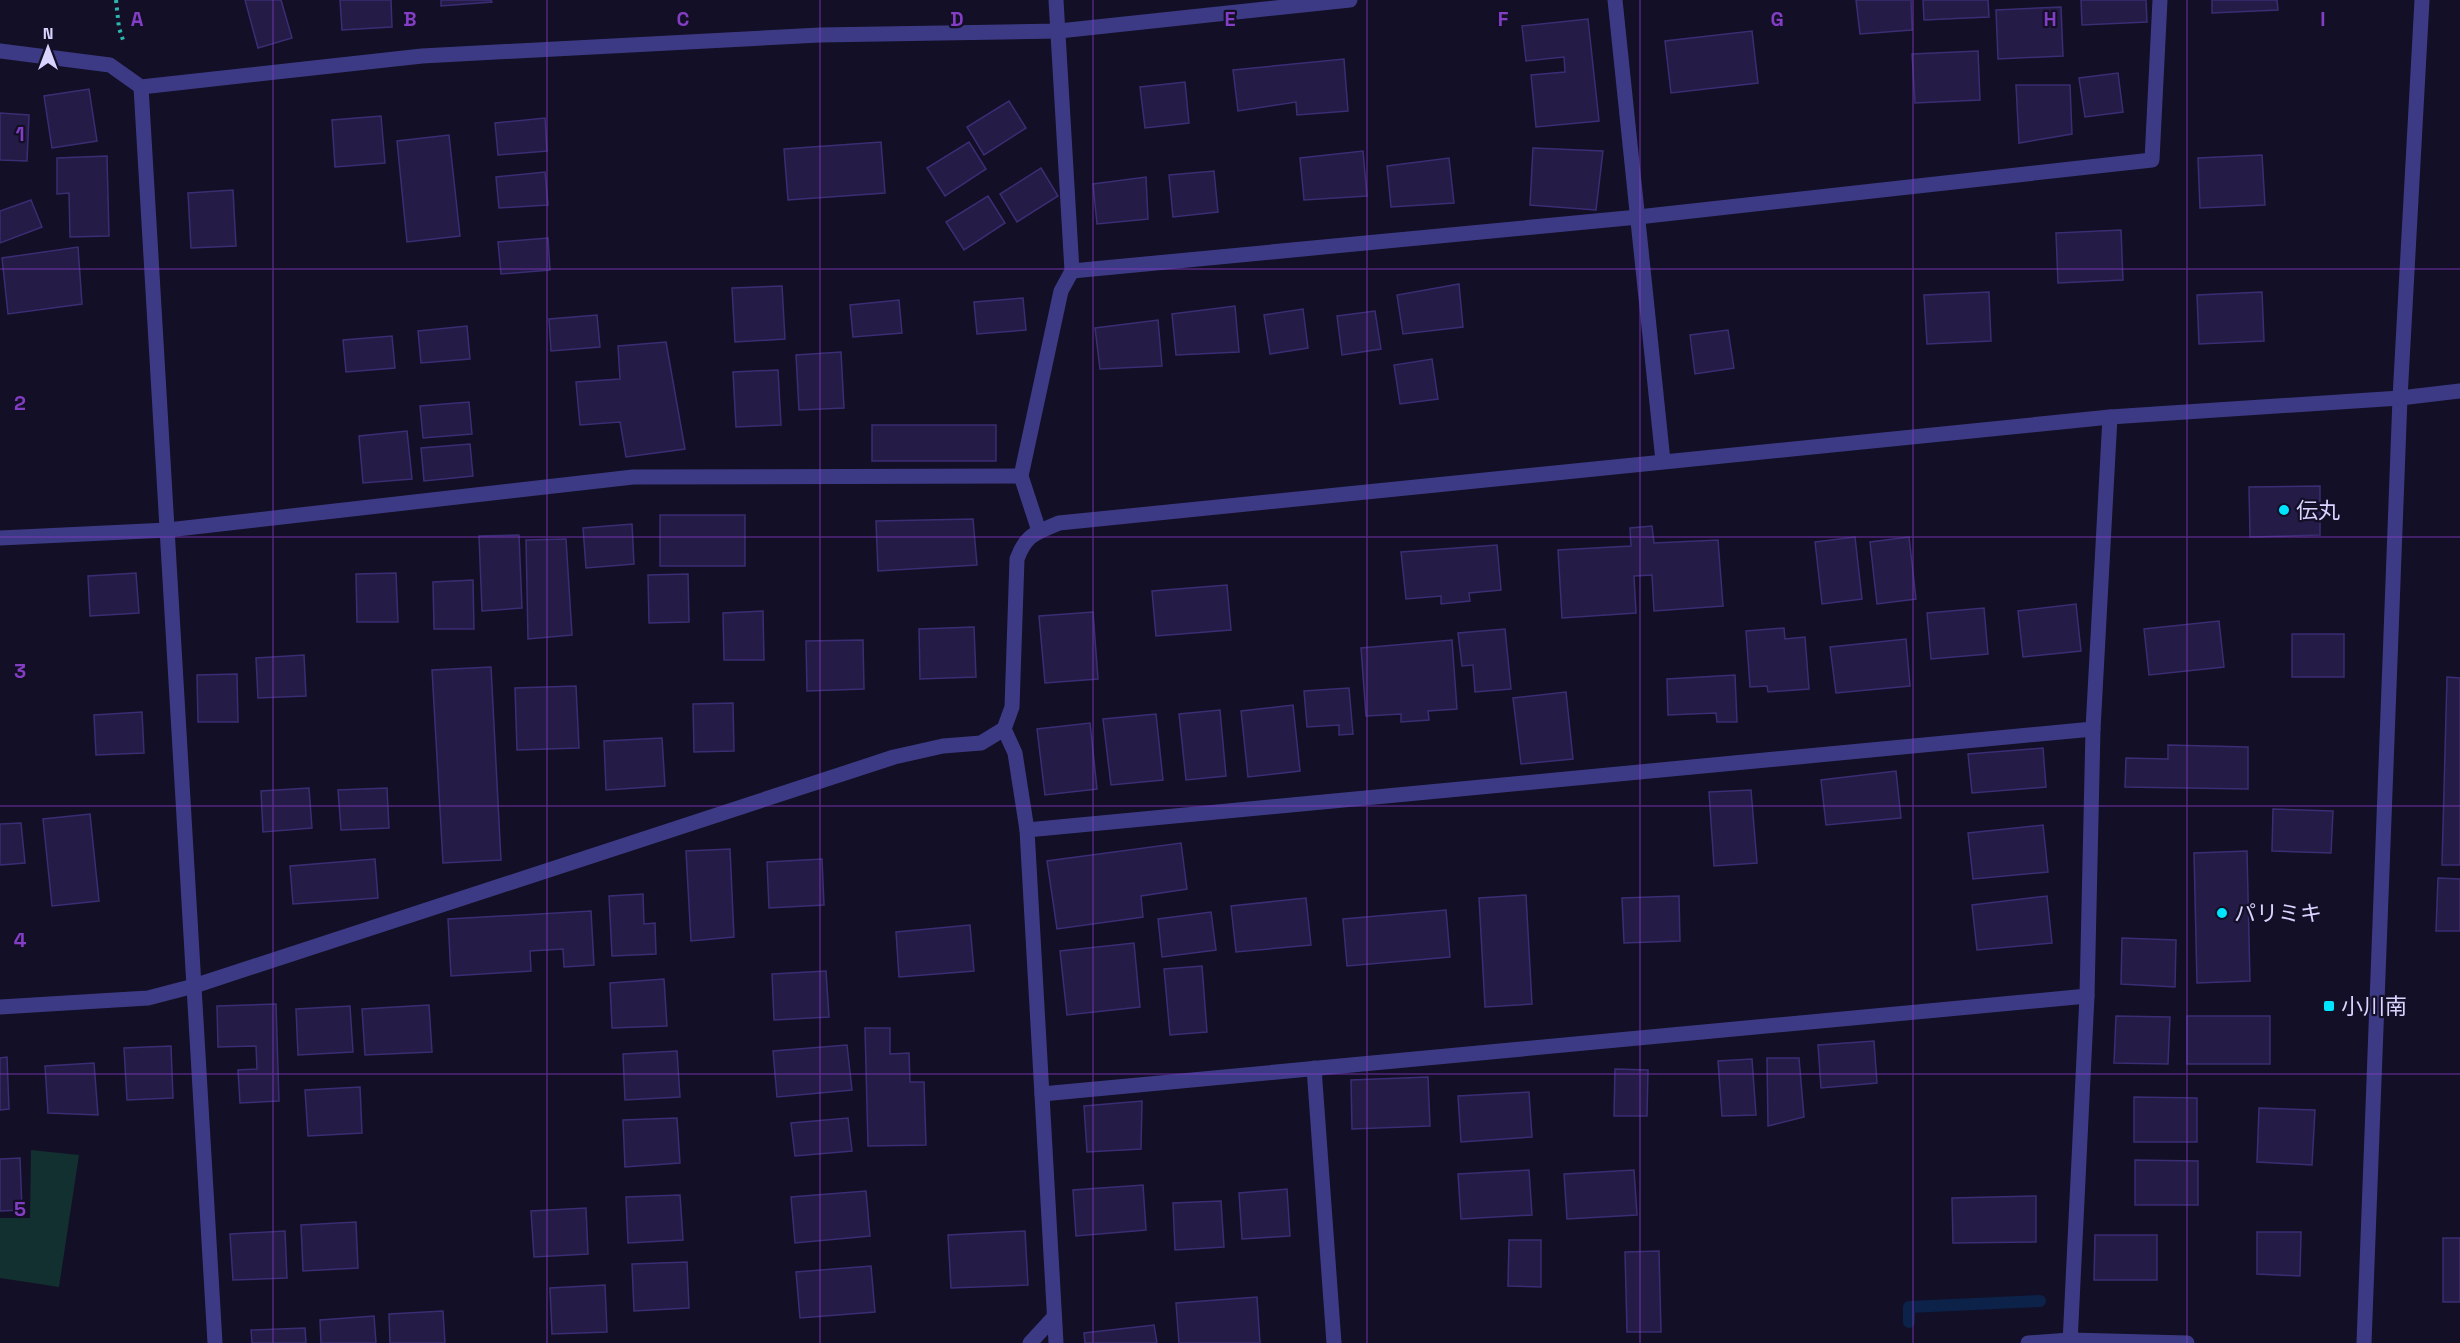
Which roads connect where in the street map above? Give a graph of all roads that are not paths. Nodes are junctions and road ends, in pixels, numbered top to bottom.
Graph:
1 (1056, 0) edge
2 (1350, 0) edge
3 (1615, 0) edge
4 (2160, 0) edge
5 (2422, 0) edge
6 (1059, 31) junction
7 (0, 51) edge
8 (141, 87) junction
9 (1638, 217) junction
10 (1072, 271) junction
11 (2460, 391) edge
12 (2400, 398) junction
13 (2110, 417) junction
14 (1664, 461) junction
15 (1021, 476) junction
16 (168, 530) junction
17 (1039, 531) junction
18 (0, 537) edge
19 (1004, 729) junction
20 (2093, 729) junction
21 (1027, 830) junction
22 (194, 986) junction
23 (2087, 996) junction
24 (0, 1007) edge
25 (1314, 1068) junction
26 (1042, 1094) junction
27 (1054, 1317) junction
28 (2070, 1342) edge
29 (215, 1343) edge
30 (1030, 1343) edge
31 (1056, 1343) edge
32 (1334, 1343) edge
33 (2028, 1343) edge
34 (2187, 1343) edge
35 (2364, 1343) edge

1 - 6 street
2 - 6 street
3 - 9 street
4 - 9 street
5 - 12 street
6 - 8 street
6 - 10 street
7 - 8 street
8 - 16 street
9 - 10 street
9 - 14 street
10 - 15 street
11 - 12 street
12 - 13 street
12 - 35 street
13 - 14 street
13 - 20 street
14 - 17 street
15 - 16 street
15 - 17 street
16 - 18 street
16 - 22 street
17 - 19 street
19 - 21 street
19 - 22 street
20 - 21 street
20 - 23 street
21 - 26 street
22 - 24 street
22 - 29 street
23 - 25 street
23 - 28 street
25 - 26 street
25 - 32 street
26 - 27 street
27 - 30 street
27 - 31 street
28 - 33 street
28 - 34 street

